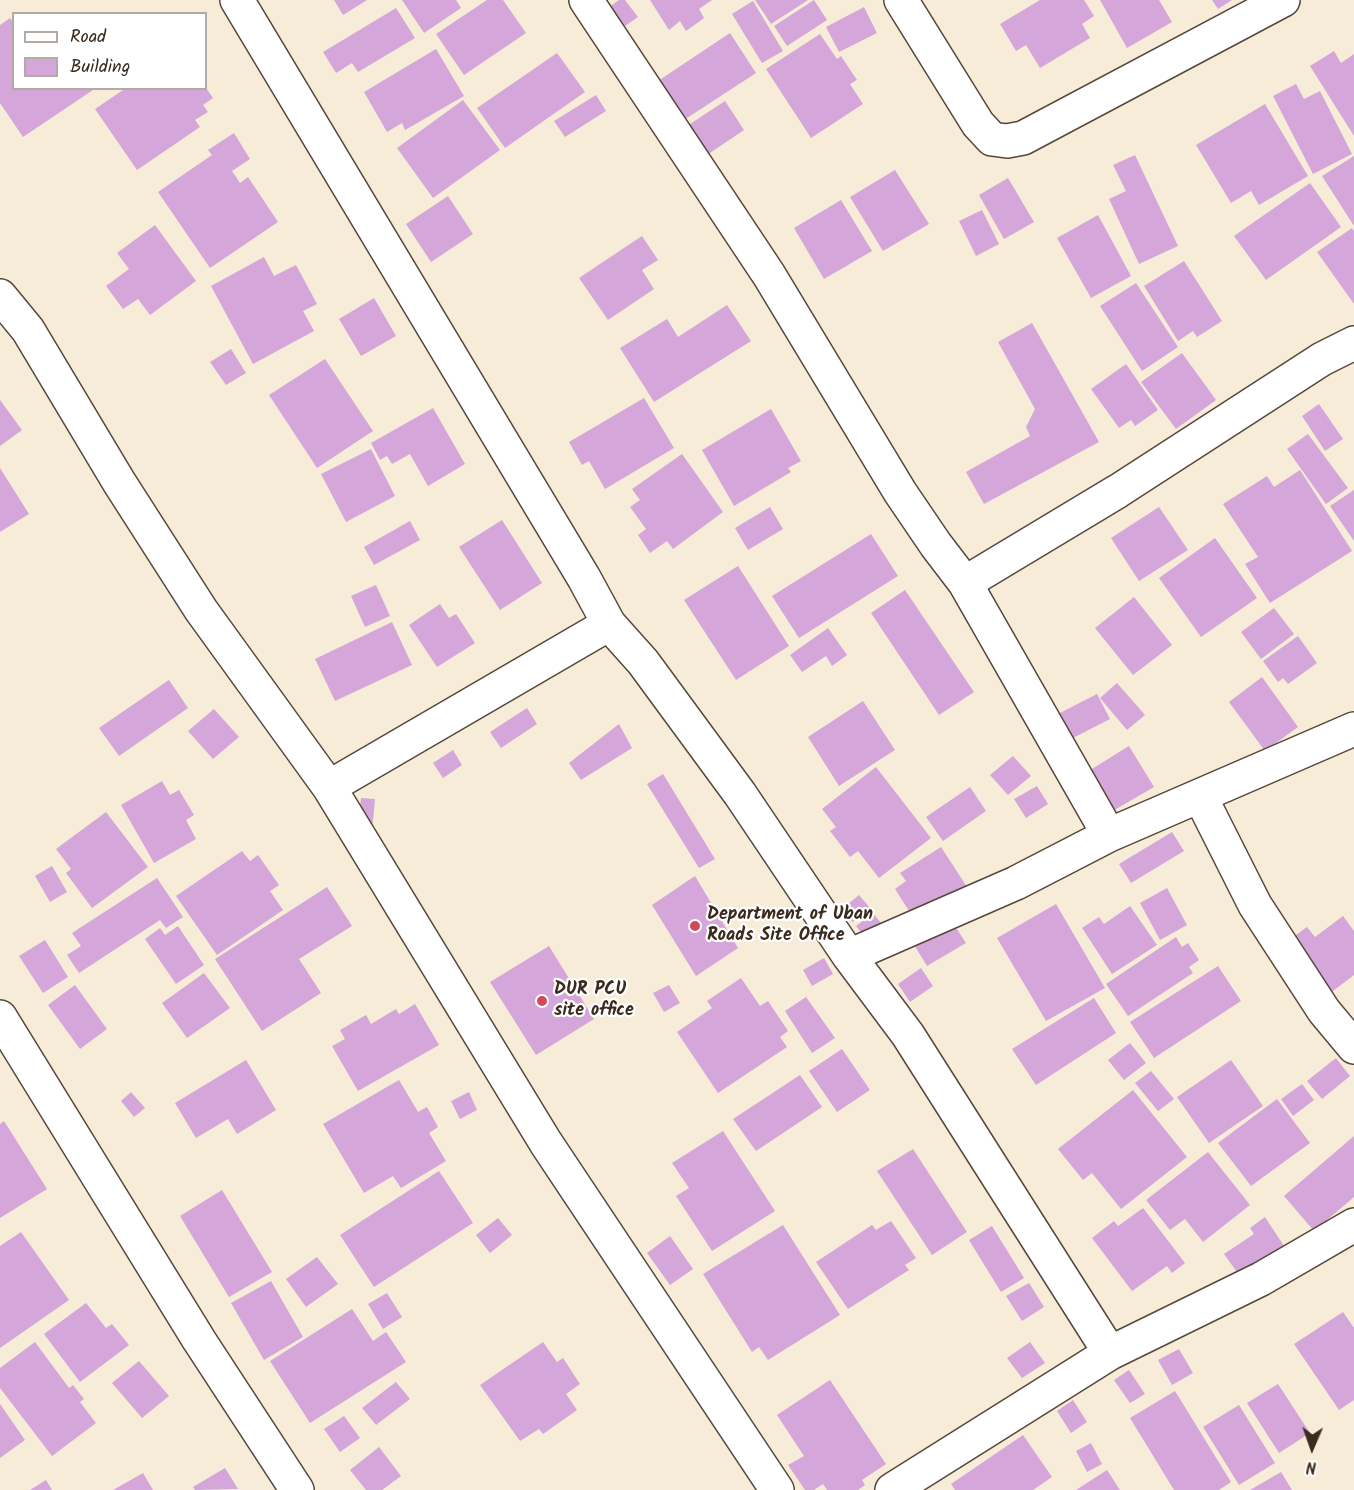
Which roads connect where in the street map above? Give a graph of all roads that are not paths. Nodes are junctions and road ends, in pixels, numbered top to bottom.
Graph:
1 (237, 0) edge
2 (586, 0) edge
3 (901, 0) edge
4 (1283, 0) edge
5 (0, 296) edge
6 (1354, 343) edge
7 (965, 583) junction
8 (609, 624) junction
9 (1354, 729) edge
10 (329, 787) junction
11 (1200, 796) junction
12 (1109, 835) junction
13 (849, 956) junction
14 (0, 1017) edge
15 (1354, 1047) edge
16 (1354, 1225) edge
17 (1110, 1353) junction
18 (297, 1490) edge
19 (777, 1490) edge
20 (892, 1490) edge

1 - 8 street
2 - 7 street
3 - 4 street
5 - 10 street
6 - 7 street
7 - 12 street
8 - 10 street
8 - 13 street
9 - 11 street
10 - 19 street
11 - 12 street
11 - 15 street
12 - 13 street
13 - 17 street
14 - 18 street
16 - 17 street
17 - 20 street

